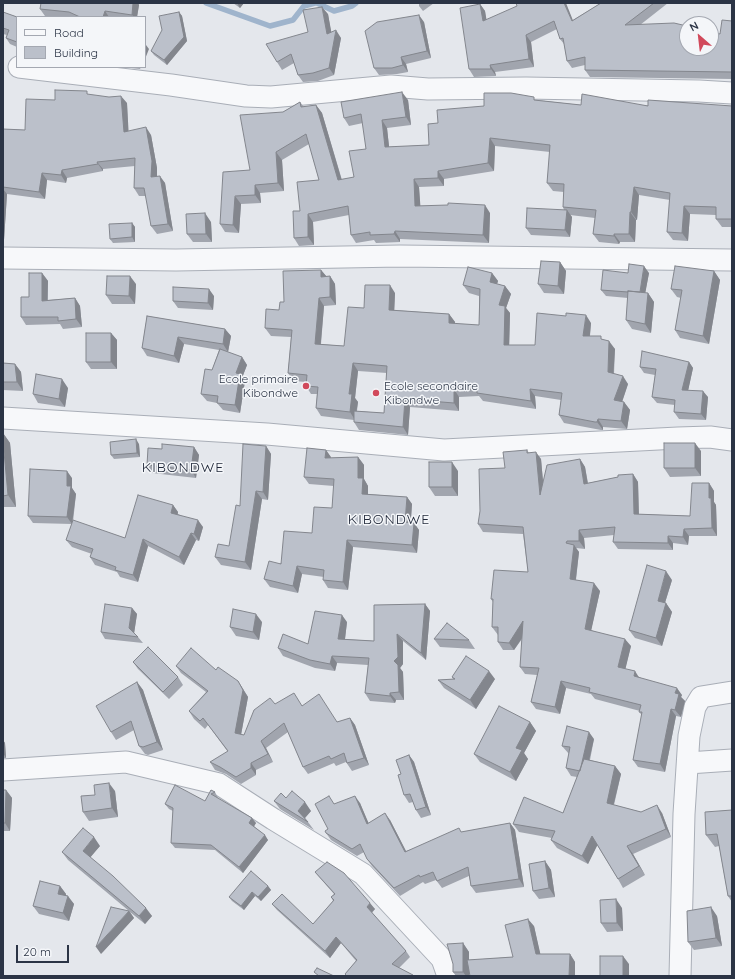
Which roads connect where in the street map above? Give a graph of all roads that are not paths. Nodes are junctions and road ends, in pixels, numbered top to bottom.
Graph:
1 (3, 65) edge
2 (16, 67) edge
3 (26, 68) edge
4 (732, 93) edge
5 (3, 258) edge
6 (732, 260) edge
7 (3, 418) edge
8 (732, 440) edge
9 (732, 692) edge
10 (732, 760) edge
11 (688, 763) junction
12 (3, 770) edge
13 (448, 976) edge
14 (680, 976) edge

1 - 2 street
3 - 4 street
5 - 6 street
7 - 8 street
9 - 11 street
10 - 11 street
11 - 14 street
12 - 13 street

